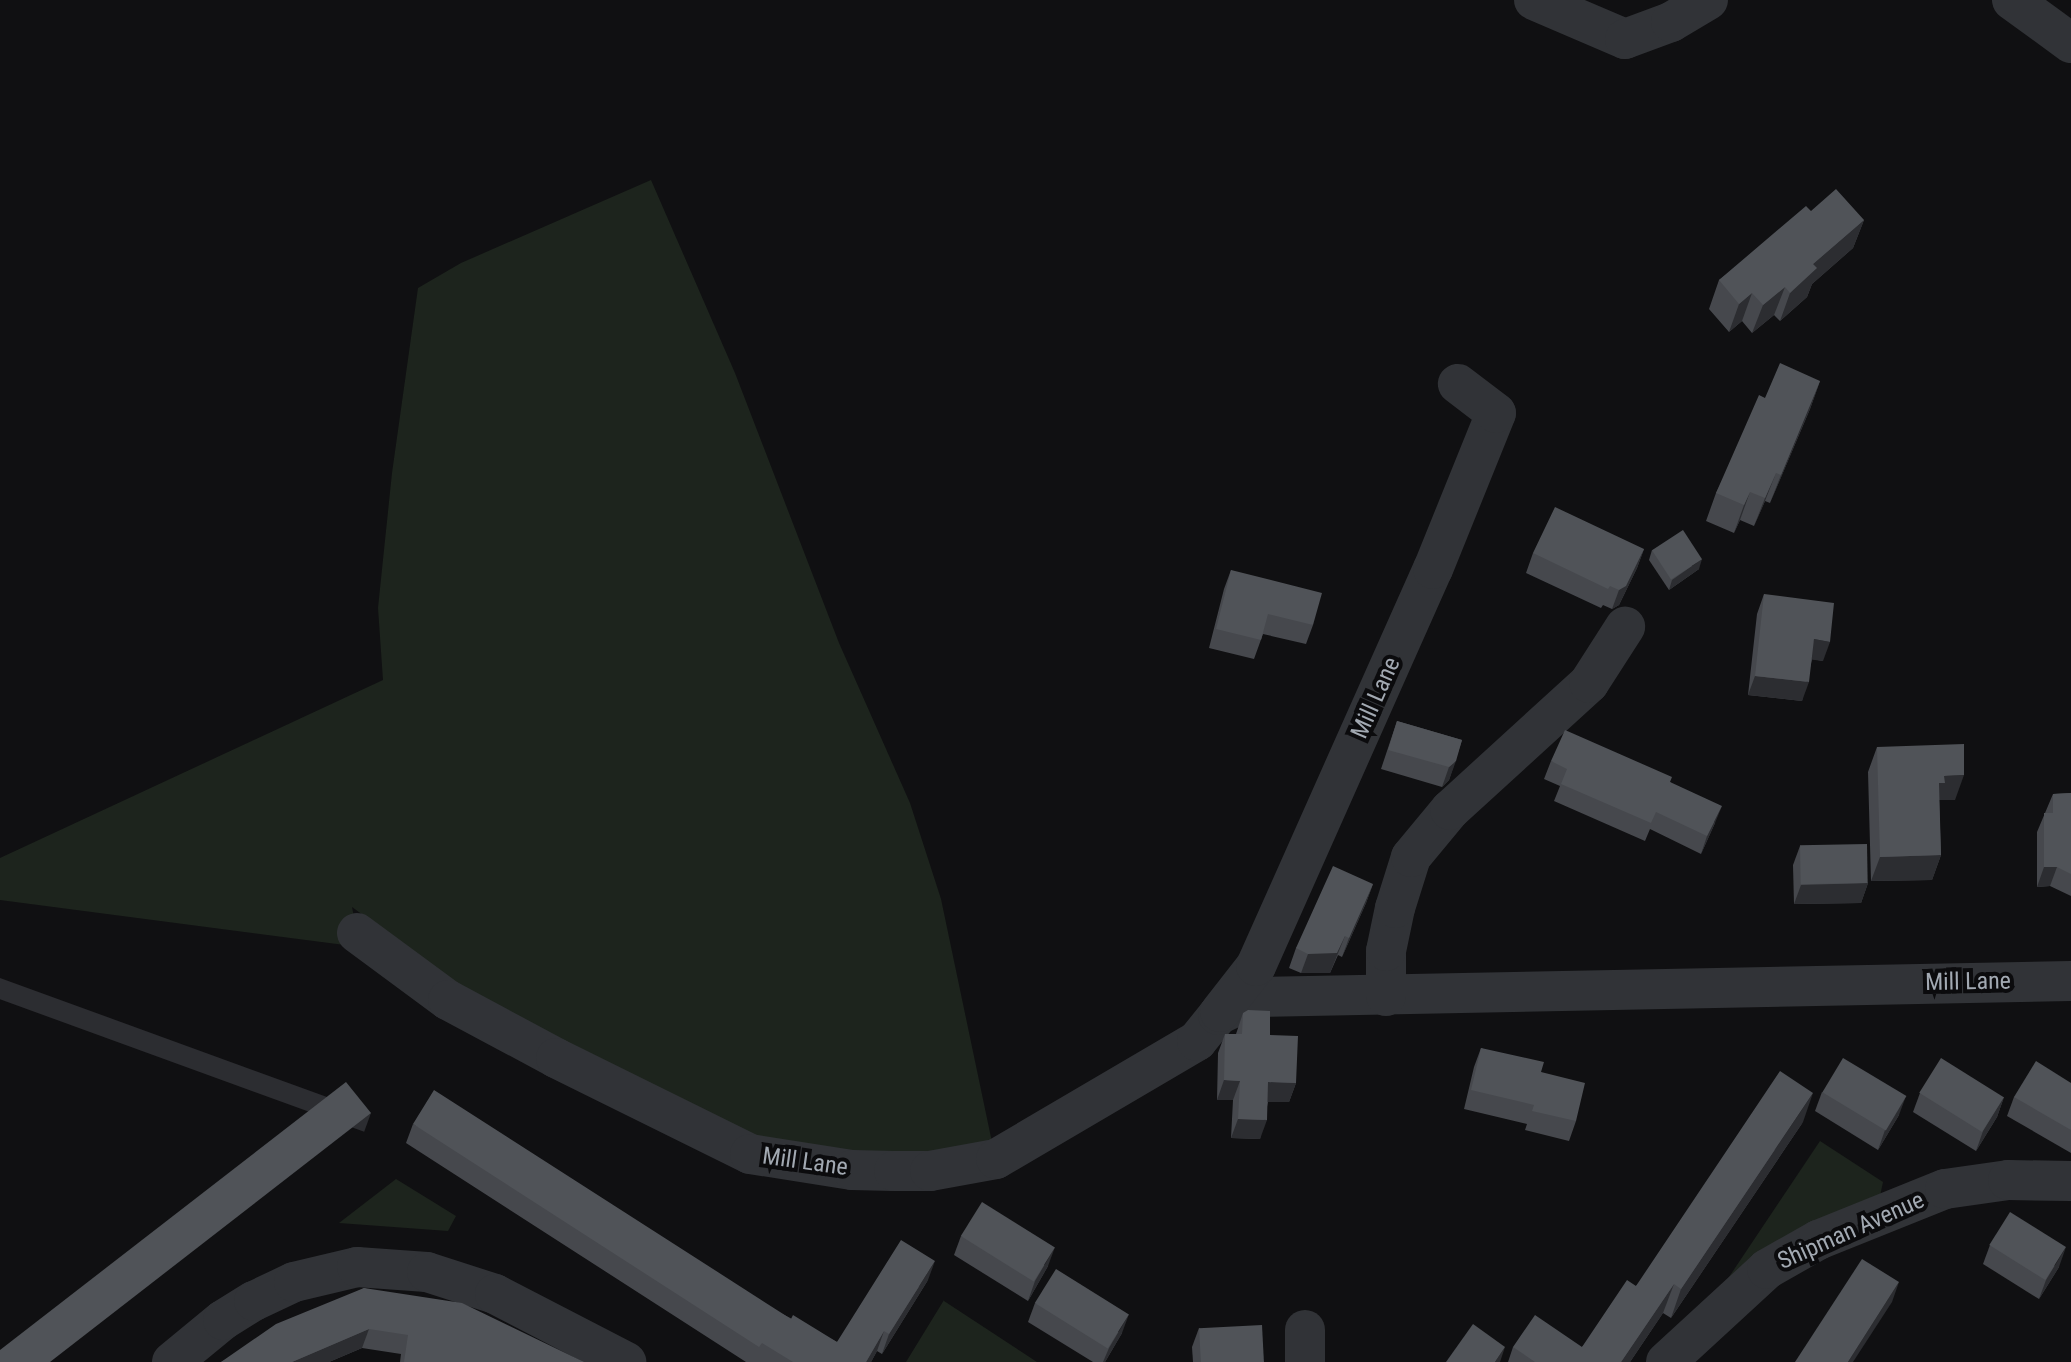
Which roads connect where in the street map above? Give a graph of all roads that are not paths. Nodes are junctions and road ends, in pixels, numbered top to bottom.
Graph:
1 (1534, 0) edge
2 (1708, 0) edge
3 (2012, 0) edge
4 (2071, 43) edge
5 (1458, 384) dead end
6 (1625, 627) dead end
7 (357, 933) dead end
8 (2071, 981) edge
9 (1386, 996) junction
10 (1218, 1015) junction
11 (2071, 1181) edge
12 (172, 1362) edge
13 (626, 1362) edge
14 (1666, 1362) edge

1 - 2 street
3 - 4 street
5 - 10 street, Mill Lane
6 - 9 street
7 - 10 street, Mill Lane
8 - 9 street, Mill Lane
9 - 10 street, Mill Lane
11 - 14 street, Shipman Avenue
12 - 13 street

